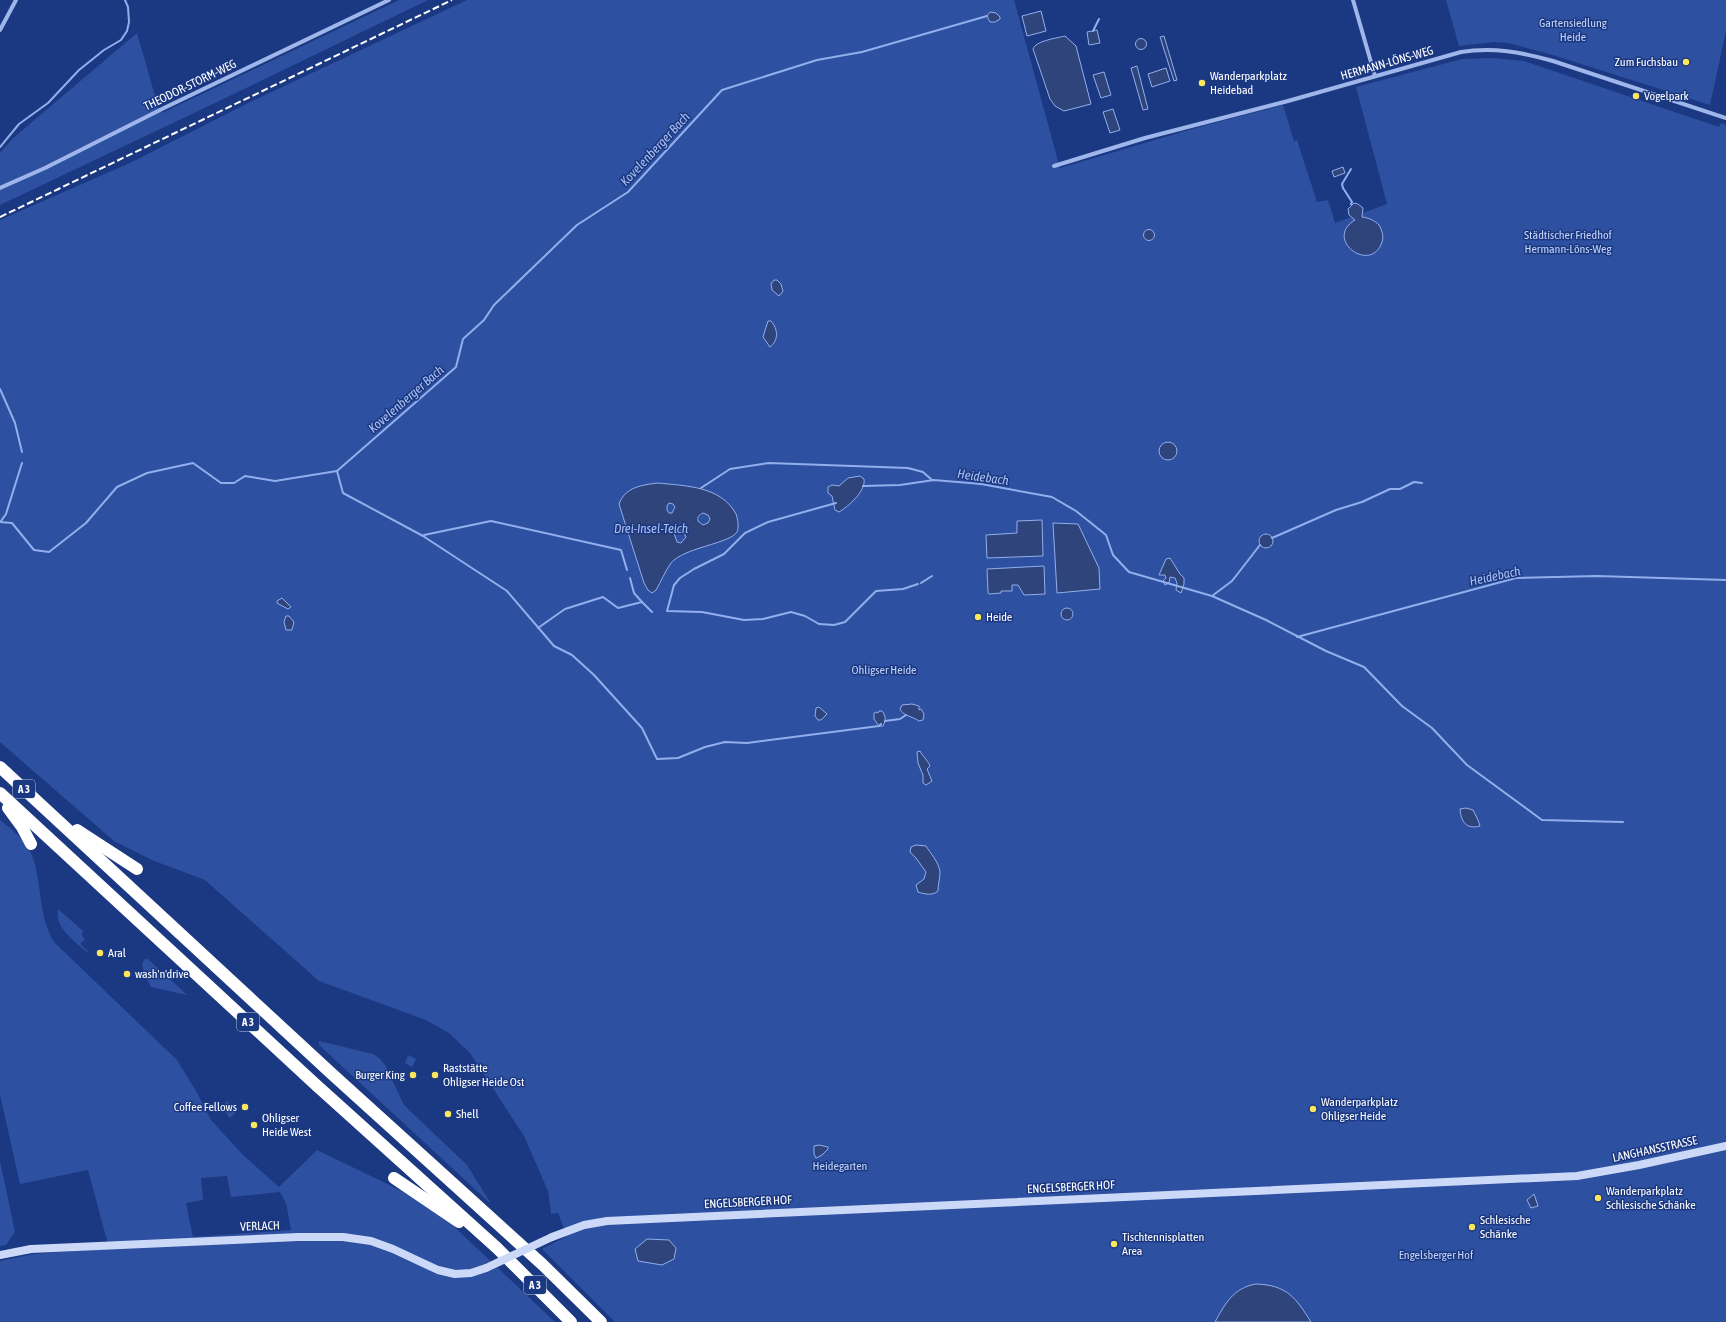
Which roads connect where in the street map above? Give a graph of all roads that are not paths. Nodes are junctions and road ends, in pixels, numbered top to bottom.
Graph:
1 (16, 0) edge
2 (389, 0) edge
3 (1353, 0) edge
4 (0, 30) edge
5 (1375, 76) junction
6 (1726, 118) edge
7 (1054, 166) dead end
8 (0, 188) edge
9 (0, 767) edge
10 (0, 793) edge
11 (0, 798) edge
12 (47, 810) junction
13 (31, 844) dead end
14 (137, 869) dead end
15 (1726, 1146) edge
16 (1589, 1174) joint
17 (394, 1178) dead end
18 (512, 1224) dead end
19 (497, 1248) junction
20 (0, 1254) edge
21 (543, 1264) junction
22 (486, 1268) joint
23 (572, 1322) edge
24 (601, 1322) edge

1 - 4 street
2 - 8 street, THEODOR-STORM-WEG
3 - 5 street
5 - 6 street, HERMANN-LÖNS-WEG
5 - 7 street, HERMANN-LÖNS-WEG
9 - 12 highway, A 3
10 - 19 highway, A 3
11 - 13 highway
12 - 14 highway
12 - 21 highway, A 3
15 - 16 street, LANGHANSSTRASSE
16 - 22 street, ENGELSBERGER HOF, bridge
17 - 19 highway
18 - 21 highway
19 - 23 highway, A 3
20 - 22 street, VERLACH
21 - 24 highway, A 3

